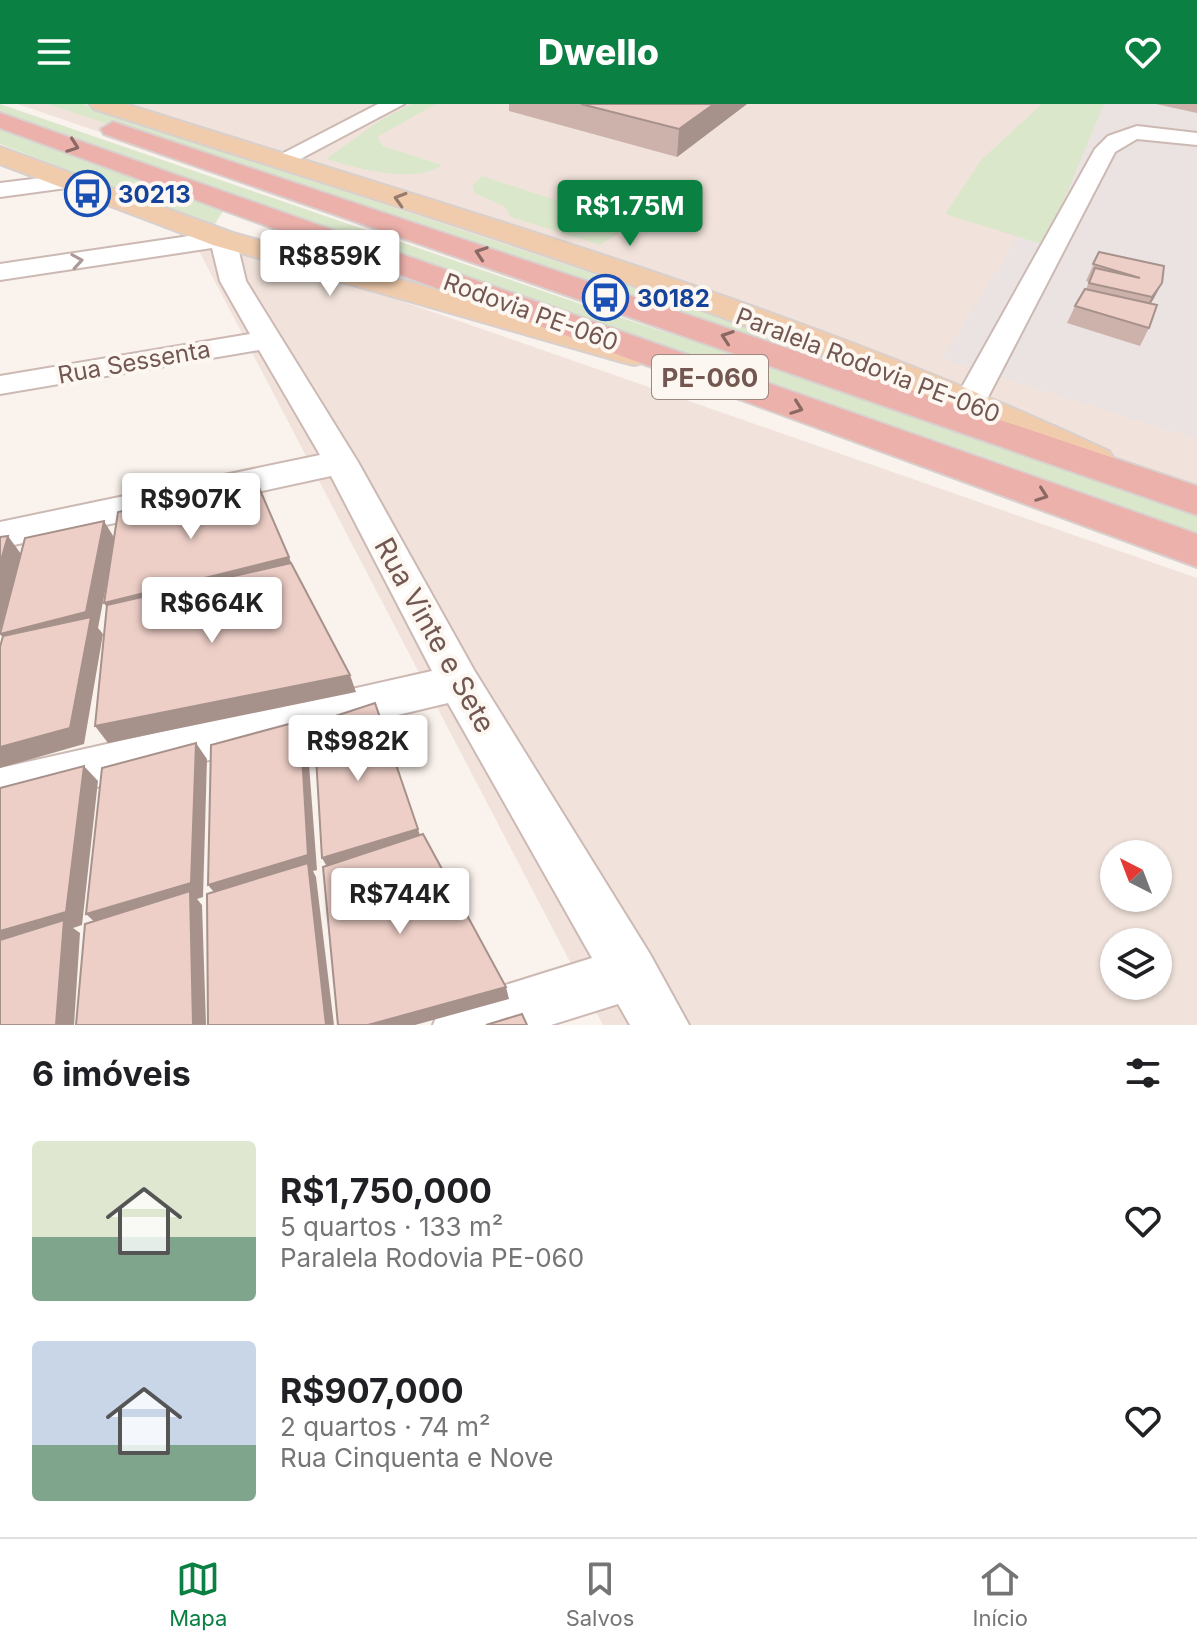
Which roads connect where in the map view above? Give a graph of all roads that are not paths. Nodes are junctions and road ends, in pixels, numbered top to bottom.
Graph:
1 (37, 104) edge
2 (102, 104) edge
3 (394, 104) edge
4 (0, 120) edge
5 (1197, 139) edge
6 (0, 155) edge
7 (279, 161) junction
8 (73, 181) junction
9 (0, 190) edge
10 (223, 239) junction
11 (0, 272) edge
12 (267, 340) junction
13 (683, 367) junction
14 (0, 385) edge
15 (969, 403) junction
16 (341, 462) junction
17 (1126, 475) junction
18 (1197, 501) edge
19 (0, 535) edge
20 (1197, 551) edge
21 (459, 683) junction
22 (0, 789) edge
23 (631, 973) junction
24 (461, 1025) edge
25 (661, 1025) edge

17 -> 1 highway, Rodovia PE-060 / PE-060
2 - 7 main road, Paralela Rodovia PE-060 / PE-060
3 - 7 street
4 -> 13 highway, Rodovia PE-060 / PE-060
5 - 15 street
6 - 8 main road, PE-060
15 -> 7 main road, Paralela Rodovia PE-060 / PE-060
8 - 9 street
8 - 10 main road, PE-060
11 -> 10 street
10 - 12 street, Rua Vinte e Sete
10 - 13 main road, PE-060
12 - 14 street, Rua Sessenta
12 - 16 street, Rua Vinte e Sete
13 -> 20 highway, Rodovia PE-060 / PE-060
15 - 17 main road, Paralela Rodovia PE-060 / PE-060
16 - 19 street
16 - 21 street, Rua Vinte e Sete
17 - 18 highway, Rodovia PE-060 / PE-060
21 - 22 street
21 - 23 street, Rua Vinte e Sete
23 - 24 street
23 - 25 street, Rua Vinte e Sete

